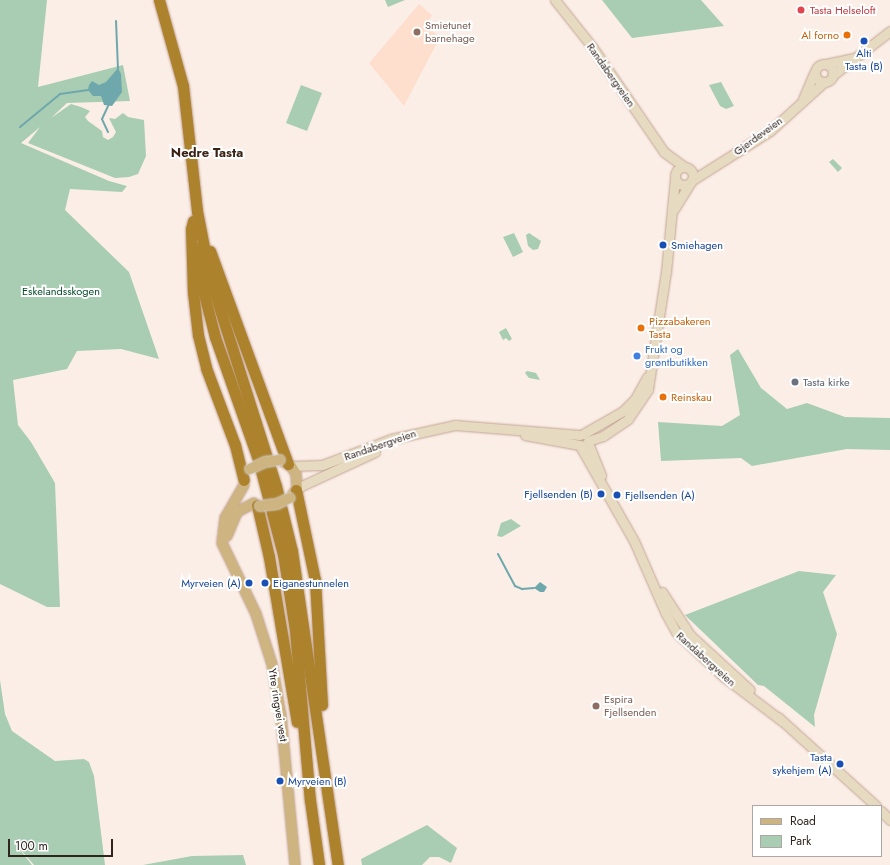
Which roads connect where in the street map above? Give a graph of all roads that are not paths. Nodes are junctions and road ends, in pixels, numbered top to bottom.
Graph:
1 (159, 0) edge
2 (555, 0) edge
3 (890, 31) edge
4 (857, 57) junction
5 (826, 64) junction
6 (179, 73) junction
7 (814, 73) junction
8 (833, 75) junction
9 (823, 83) junction
10 (799, 104) junction
11 (664, 152) junction
12 (714, 165) junction
13 (686, 167) junction
14 (674, 178) junction
15 (690, 182) junction
16 (196, 203) junction
17 (674, 209) junction
18 (193, 221) junction
19 (470, 426) junction
20 (583, 441) junction
21 (286, 463) junction
22 (244, 483) junction
23 (295, 492) junction
24 (257, 505) junction
25 (226, 554) junction
26 (322, 752) junction
27 (308, 779) junction
28 (875, 805) edge
29 (882, 812) edge
30 (890, 820) edge
31 (295, 865) edge
32 (319, 865) edge
33 (338, 865) edge

1 - 6 highway
2 - 11 main road, Randabergveien
3 - 4 main road
4 - 5 main road
4 - 8 main road
5 - 7 main road
5 - 8 main road
6 - 16 highway
6 - 18 highway
7 - 9 main road
7 - 10 main road, Gjerdeveien
8 - 9 main road
9 - 10 main road, Gjerdeveien
10 - 12 main road, Gjerdeveien
11 - 13 main road, Randabergveien
11 - 14 main road, Randabergveien
12 - 13 main road, Gjerdeveien
12 - 15 main road, Gjerdeveien
13 - 14 main road
13 - 15 main road
14 - 15 main road
14 - 17 main road, Randabergveien
15 - 17 main road, Randabergveien
16 - 21 highway
16 - 26 highway
17 - 20 main road, Randabergveien
18 - 22 highway
18 - 27 highway
19 - 20 main road, Randabergveien
19 - 21 main road, Randabergveien
19 - 23 main road, Randabergveien
20 - 28 main road, Randabergveien
21 - 22 main road, bridge
21 - 23 main road
22 - 24 main road
22 - 25 main road, Ytre ringvei vest
23 - 24 main road, bridge
23 - 26 highway
24 - 25 main road
24 - 27 highway
25 - 31 main road, Ytre ringvei vest
26 - 33 highway
27 - 32 highway
29 - 30 main road

